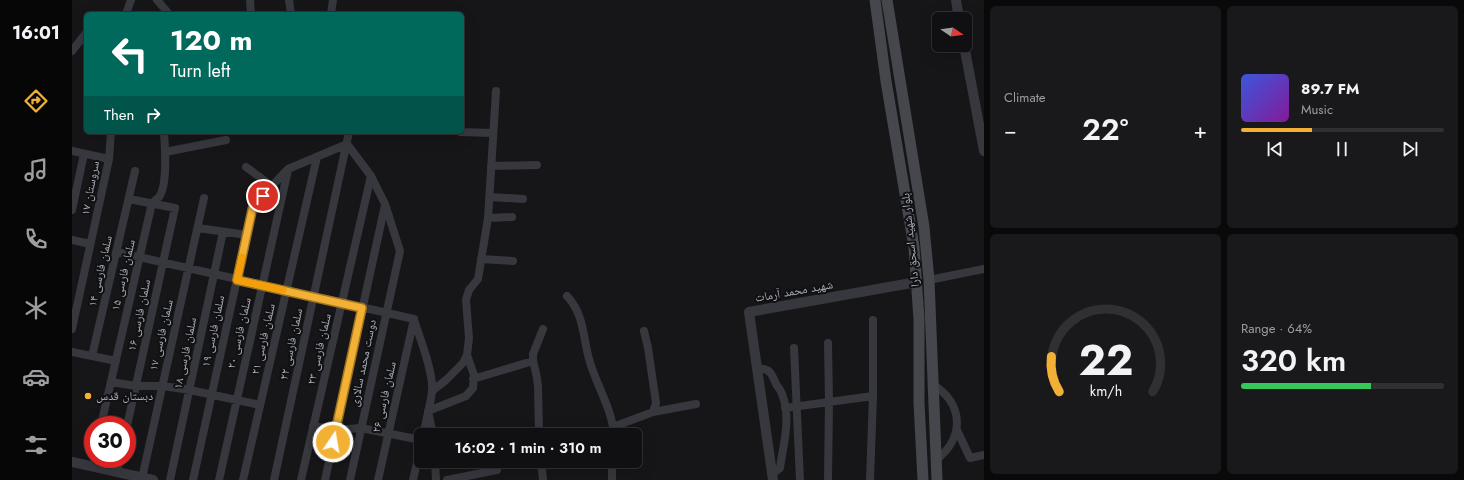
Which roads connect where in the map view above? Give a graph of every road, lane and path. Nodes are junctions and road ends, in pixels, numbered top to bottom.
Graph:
1 (131, 0) edge
2 (157, 0) edge
3 (250, 0) edge
4 (289, 0) edge
5 (333, 0) edge
6 (875, 0) edge
7 (887, 0) edge
8 (956, 0) edge
9 (127, 12) edge
10 (167, 12) edge
11 (251, 12) edge
12 (291, 12) edge
13 (332, 12) edge
14 (958, 12) edge
15 (84, 36) edge
16 (72, 51) edge
17 (965, 52) edge
18 (496, 91) dead end
19 (464, 132) edge
20 (493, 133) junction
21 (111, 134) edge
22 (164, 134) edge
23 (349, 134) edge
24 (226, 140) dead end
25 (347, 144) junction
26 (984, 151) edge
27 (72, 152) edge
28 (165, 152) junction
29 (84, 154) junction
30 (317, 157) junction
31 (110, 159) junction
32 (537, 165) dead end
33 (490, 166) junction
34 (246, 167) dead end
35 (288, 169) junction
36 (135, 171) dead end
37 (371, 176) junction
38 (272, 186) junction
39 (490, 197) junction
40 (204, 198) dead end
41 (129, 199) junction
42 (523, 199) dead end
43 (152, 203) junction
44 (385, 204) junction
45 (72, 210) edge
46 (512, 217) dead end
47 (488, 218) junction
48 (198, 228) junction
49 (223, 232) junction
50 (247, 235) junction
51 (72, 240) edge
52 (90, 244) junction
53 (117, 252) junction
54 (139, 257) junction
55 (481, 259) junction
56 (513, 261) dead end
57 (163, 262) junction
58 (189, 268) junction
59 (984, 269) edge
60 (215, 274) junction
61 (237, 280) junction
62 (929, 280) junction
63 (917, 282) junction
64 (262, 285) junction
65 (286, 291) junction
66 (567, 296) dead end
67 (314, 297) junction
68 (341, 304) junction
69 (362, 308) junction
70 (386, 313) junction
71 (414, 319) junction
72 (873, 320) dead end
73 (72, 329) edge
74 (543, 329) dead end
75 (644, 331) dead end
76 (828, 343) dead end
77 (794, 348) dead end
78 (72, 352) edge
79 (467, 355) junction
80 (92, 356) junction
81 (533, 360) junction
82 (116, 361) junction
83 (757, 368) junction
84 (473, 379) junction
85 (111, 382) junction
86 (932, 384) junction
87 (136, 386) junction
88 (163, 386) junction
89 (190, 390) junction
90 (432, 391) junction
91 (212, 395) junction
92 (873, 396) junction
93 (237, 400) junction
94 (829, 402) junction
95 (696, 404) dead end
96 (260, 405) junction
97 (797, 406) junction
98 (785, 408) junction
99 (428, 411) junction
100 (653, 412) junction
101 (103, 416) edge
102 (129, 416) edge
103 (313, 426) junction
104 (361, 428) junction
105 (424, 428) edge
106 (432, 428) edge
107 (539, 428) edge
108 (612, 428) edge
109 (619, 428) edge
110 (336, 430) junction
111 (956, 430) junction
112 (935, 432) junction
113 (388, 433) junction
114 (920, 433) junction
115 (414, 439) edge
116 (984, 455) edge
117 (936, 460) junction
118 (72, 462) edge
119 (84, 463) edge
120 (106, 468) edge
121 (118, 468) edge
122 (415, 468) edge
123 (435, 468) edge
124 (542, 468) edge
125 (612, 468) edge
126 (497, 470) dead end
127 (117, 472) junction
128 (773, 477) edge
129 (142, 478) junction
130 (457, 479) edge
131 (153, 480) edge
132 (170, 480) edge
133 (193, 480) edge
134 (219, 480) edge
135 (243, 480) edge
136 (274, 480) edge
137 (301, 480) edge
138 (325, 480) edge
139 (350, 480) edge
140 (378, 480) edge
141 (412, 480) edge
142 (436, 480) edge
143 (447, 480) edge
144 (543, 480) edge
145 (612, 480) edge
146 (800, 480) edge
147 (828, 480) edge
148 (870, 480) edge
149 (923, 480) edge
150 (937, 480) edge

1 - 9 street
2 - 10 street
3 - 11 street
4 - 12 street
5 - 13 street
6 - 63 main road, بلوار شهید اسحق دارا
7 - 62 main road, بلوار شهید اسحق دارا
8 - 14 street
15 - 16 street
17 - 26 street
18 - 20 street
19 - 20 street
20 - 33 street
21 - 31 street
22 - 28 street, سلمان فارسی ۱۵
23 - 25 street
24 - 28 street
25 - 30 street, سلمان فارسی ۱۹
25 - 37 street
25 - 67 street, سلمان فارسی ۲۲
27 - 29 street, سروستان ۱۷
28 - 43 street, سلمان فارسی ۱۵
29 - 31 street, سروستان ۱۷
29 - 45 street
30 - 35 street, سلمان فارسی ۱۹
30 - 65 street, سلمان فارسی ۲۱
31 - 52 street, سروستان ۱۷
32 - 33 street
33 - 39 street
34 - 38 street
35 - 38 street, سلمان فارسی ۱۹
35 - 64 street, سلمان فارسی ۲۰
36 - 41 street, سلمان فارسی ۱۴
37 - 44 street
37 - 68 street, سلمان فارسی ۲۳
38 - 50 street, سلمان فارسی ۱۹
39 - 42 street
39 - 47 street
40 - 48 street, سلمان فارسی ۱۷
41 - 43 street
41 - 53 street, سلمان فارسی ۱۴
43 - 54 street, سلمان فارسی ۱۵
43 - 57 street, سلمان فارسی ۱۶
44 - 69 street
44 - 70 street, دوست محمد سالاری
46 - 47 street
47 - 55 street
48 - 49 street
48 - 58 street, سلمان فارسی ۱۷
49 - 50 street
49 - 60 street, سلمان فارسی ۱۸
50 - 61 street, سلمان فارسی ۱۹
51 - 52 street
52 - 73 street, سروستان ۱۷
53 - 54 street
53 - 80 street, سلمان فارسی ۱۴
54 - 57 street
54 - 82 street, سلمان فارسی ۱۵
55 - 56 street
55 - 79 street
57 - 58 street
57 - 87 street, سلمان فارسی ۱۶
58 - 60 street
58 - 88 street, سلمان فارسی ۱۷
59 - 62 street
60 - 61 street
60 - 89 street, سلمان فارسی ۱۸
61 - 64 street
61 - 91 street, سلمان فارسی ۱۹
62 - 63 main road
62 - 86 main road, بلوار شهید اسحق دارا
63 - 83 street, شهید محمد آرمات
63 - 114 main road, بلوار شهید اسحق دارا
64 - 65 street
64 - 93 street, سلمان فارسی ۲۰
65 - 67 street
65 - 96 street, سلمان فارسی ۲۱
66 - 108 street
67 - 68 street
67 - 136 street, سلمان فارسی ۲۲
68 - 69 street
68 - 103 street, سلمان فارسی ۲۳
69 - 70 street
69 - 110 street
70 - 71 street
70 - 104 street, دوست محمد سالاری
71 - 90 street
71 - 113 street, سلمان فارسی ۲۶
72 - 92 street
74 - 81 street
75 - 100 street
76 - 94 street
77 - 97 street
78 - 80 street
79 - 84 street
79 - 90 street
80 - 82 street
81 - 84 street
81 - 107 street
82 - 85 street, سلمان فارسی ۱۵
83 - 98 street
83 - 128 street, شهید محمد آرمات
84 - 99 street
85 - 87 street
85 - 101 street, سلمان فارسی ۱۵
86 - 111 street
86 - 112 main road, بلوار شهید اسحق دارا
87 - 88 street
87 - 102 street, سلمان فارسی ۱۶
88 - 89 street
88 - 129 street, سلمان فارسی ۱۷
89 - 91 street
89 - 132 street, سلمان فارسی ۱۸
90 - 99 street
91 - 93 street
91 - 133 street, سلمان فارسی ۱۹
92 - 94 street
92 - 148 street
93 - 96 street
93 - 134 street, سلمان فارسی ۲۰
94 - 97 street
94 - 147 street
95 - 100 street
96 - 135 street, سلمان فارسی ۲۱
97 - 98 street
97 - 146 street
98 - 128 street
99 - 105 street
99 - 106 street
100 - 109 street
103 - 110 street
103 - 137 street, سلمان فارسی ۲۳
104 - 110 street
104 - 113 street
104 - 139 street, دوست محمد سالاری
110 - 138 street
111 - 116 street
111 - 117 street
112 - 114 main road
112 - 117 main road, بلوار شهید اسحق دارا
113 - 115 street
113 - 140 street, سلمان فارسی ۲۶
114 - 149 main road, بلوار شهید اسحق دارا
117 - 150 main road, بلوار شهید اسحق دارا
118 - 119 street
120 - 127 street
121 - 127 street
122 - 141 street
123 - 142 street
124 - 144 street
125 - 145 street
126 - 130 street
127 - 129 street
129 - 131 street
130 - 143 street

